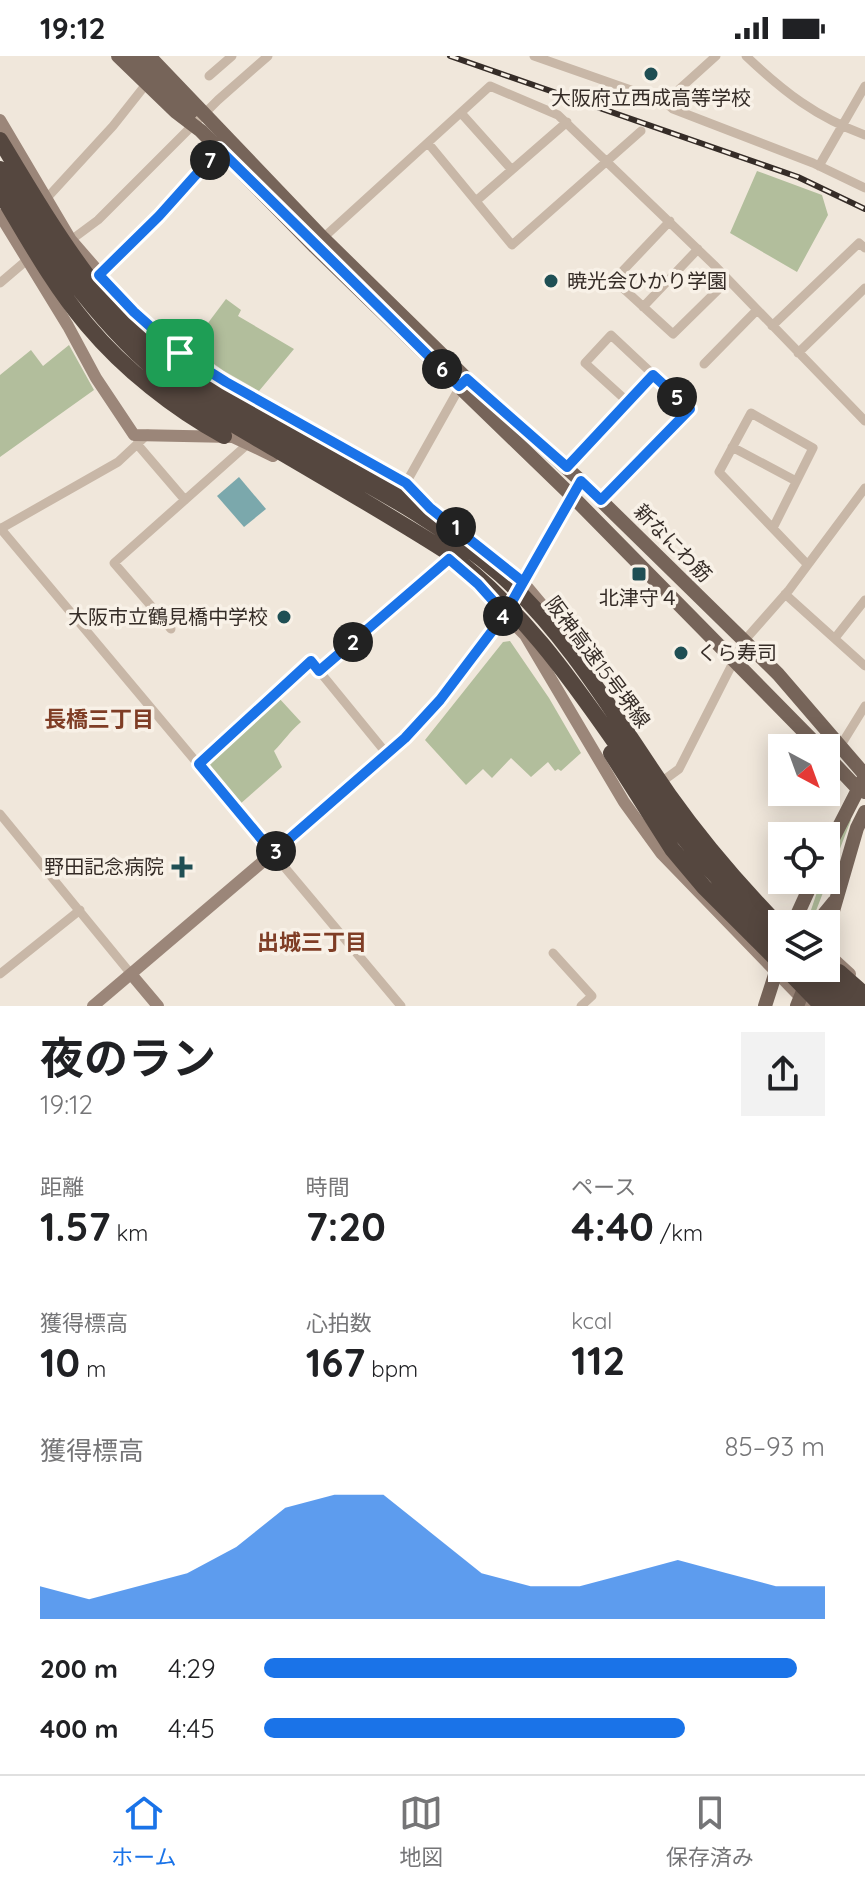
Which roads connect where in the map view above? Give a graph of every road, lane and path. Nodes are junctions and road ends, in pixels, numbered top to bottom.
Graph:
1 (118, 56) edge
2 (134, 56) edge
3 (149, 56) edge
4 (232, 56) edge
5 (268, 56) edge
6 (534, 56) edge
7 (716, 56) edge
8 (746, 56) edge
9 (209, 76) dead end
10 (147, 83) junction
11 (864, 91) edge
12 (665, 102) junction
13 (461, 113) junction
14 (0, 120) edge
15 (567, 122) junction
16 (201, 123) junction
17 (841, 127) junction
18 (641, 131) dead end
19 (865, 135) edge
20 (0, 140) edge
21 (428, 143) junction
22 (219, 149) junction
23 (608, 161) junction
24 (819, 166) junction
25 (0, 169) edge
26 (512, 170) junction
27 (865, 188) edge
28 (0, 192) edge
29 (46, 199) junction
30 (476, 201) junction
31 (0, 215) edge
32 (670, 221) junction
33 (55, 231) junction
34 (323, 238) junction
35 (71, 240) junction
36 (865, 248) edge
37 (698, 249) junction
38 (27, 260) junction
39 (99, 275) junction
40 (728, 280) junction
41 (0, 283) edge
42 (865, 288) edge
43 (643, 307) junction
44 (757, 310) junction
45 (772, 326) junction
46 (798, 353) junction
47 (704, 364) dead end
48 (653, 375) junction
49 (463, 383) junction
50 (628, 402) junction
51 (865, 421) edge
52 (148, 434) junction
53 (224, 436) junction
54 (249, 443) junction
55 (137, 444) junction
56 (732, 447) junction
57 (567, 467) junction
58 (581, 481) junction
59 (796, 481) junction
60 (399, 484) junction
61 (865, 488) edge
62 (571, 495) junction
63 (185, 500) junction
64 (601, 500) junction
65 (430, 508) joint
66 (0, 528) edge
67 (773, 528) junction
68 (449, 559) junction
69 (807, 564) junction
70 (523, 582) junction
71 (785, 594) junction
72 (865, 600) edge
73 (505, 614) junction
74 (171, 629) dead end
75 (533, 631) junction
76 (835, 638) junction
77 (744, 641) junction
78 (735, 660) junction
79 (865, 666) edge
80 (319, 671) junction
81 (865, 706) edge
82 (806, 734) edge
83 (841, 745) junction
84 (387, 754) junction
85 (199, 764) junction
86 (840, 766) edge
87 (664, 780) junction
88 (863, 783) edge
89 (865, 812) edge
90 (0, 814) edge
91 (840, 826) edge
92 (273, 853) junction
93 (837, 899) junction
94 (80, 910) junction
95 (768, 910) edge
96 (828, 910) edge
97 (834, 910) edge
98 (768, 912) edge
99 (768, 932) edge
100 (553, 953) dead end
101 (768, 953) edge
102 (768, 955) edge
103 (840, 965) edge
104 (0, 974) edge
105 (131, 974) junction
106 (840, 977) edge
107 (840, 979) edge
108 (775, 982) edge
109 (790, 982) edge
110 (797, 982) edge
111 (798, 982) edge
112 (809, 982) edge
113 (818, 982) edge
114 (839, 982) edge
115 (865, 987) edge
116 (865, 995) edge
117 (865, 1002) edge
118 (802, 1003) edge
119 (93, 1006) edge
120 (158, 1006) edge
121 (401, 1006) edge
122 (581, 1006) edge
123 (765, 1006) edge
124 (822, 1006) edge
125 (841, 1006) edge
126 (859, 1006) edge

1 - 10 main road
2 - 16 main road, 新なにわ筋
3 - 16 main road
4 - 9 street
5 - 16 street
6 - 12 street
7 - 12 street
8 - 17 street
10 - 16 main road
10 - 29 street
11 - 17 street
12 - 24 street
13 - 15 street
13 - 21 street
13 - 26 street
14 - 29 street
15 - 23 street
15 - 26 street
16 - 22 main road, 新なにわ筋
16 - 34 main road, 新なにわ筋
16 - 35 street
17 - 19 street
17 - 24 street
18 - 23 street
20 - 33 highway, 阪神高速15号堺線
21 - 30 street
21 - 34 street
22 - 39 street
22 - 49 main road, 新なにわ筋
23 - 30 street
23 - 32 street
24 - 27 street
25 - 75 highway, 阪神高速15号堺線
26 - 30 street
28 - 53 highway
29 - 35 street
31 - 38 street
32 - 37 street
32 - 43 street
33 - 60 highway
33 - 98 highway, 阪神高速15号堺線
34 - 49 main road, 新なにわ筋
35 - 39 street
36 - 45 street
37 - 40 street
37 - 43 street
38 - 41 street
38 - 52 street
39 - 60 street
40 - 43 street
40 - 44 street
42 - 46 street
44 - 45 street
44 - 47 street
45 - 46 street
46 - 51 street
48 - 50 street
48 - 50 street
48 - 64 street
49 - 57 main road, 新なにわ筋
49 - 60 street
49 - 62 main road, 新なにわ筋
50 - 57 street
52 - 53 street
52 - 55 street
53 - 54 street
54 - 63 street
54 - 68 street
55 - 63 street
55 - 66 street
56 - 59 street
56 - 59 street
56 - 67 street
57 - 58 main road, 新なにわ筋
58 - 62 street
58 - 64 main road, 新なにわ筋
59 - 67 street
60 - 65 highway
61 - 69 street
62 - 70 street
62 - 78 main road, 新なにわ筋
63 - 74 street
64 - 77 main road, 新なにわ筋
65 - 70 street
66 - 85 street
67 - 69 street
68 - 73 street
68 - 80 street
69 - 71 street
70 - 73 street
70 - 87 street
71 - 76 street
71 - 77 street
72 - 76 street
73 - 84 street
73 - 102 street
75 - 99 highway, 阪神高速15号堺線
75 - 101 highway
76 - 79 street
77 - 78 street
77 - 83 main road, 新なにわ筋
78 - 82 main road, 新なにわ筋
78 - 87 street
80 - 84 street
80 - 85 street
81 - 83 street
83 - 88 main road, 新なにわ筋
84 - 92 street
85 - 92 street
86 - 88 main road
87 - 95 street
88 - 91 main road
89 - 93 main road
90 - 94 street
92 - 105 street
92 - 121 street
93 - 96 main road
93 - 97 main road
94 - 104 street
94 - 105 street
100 - 122 street
103 - 115 street
105 - 119 street
105 - 120 street
106 - 116 highway
107 - 117 street
108 - 123 main road
109 - 118 street
110 - 124 highway
111 - 118 street
112 - 118 main road
113 - 125 highway
114 - 126 highway

